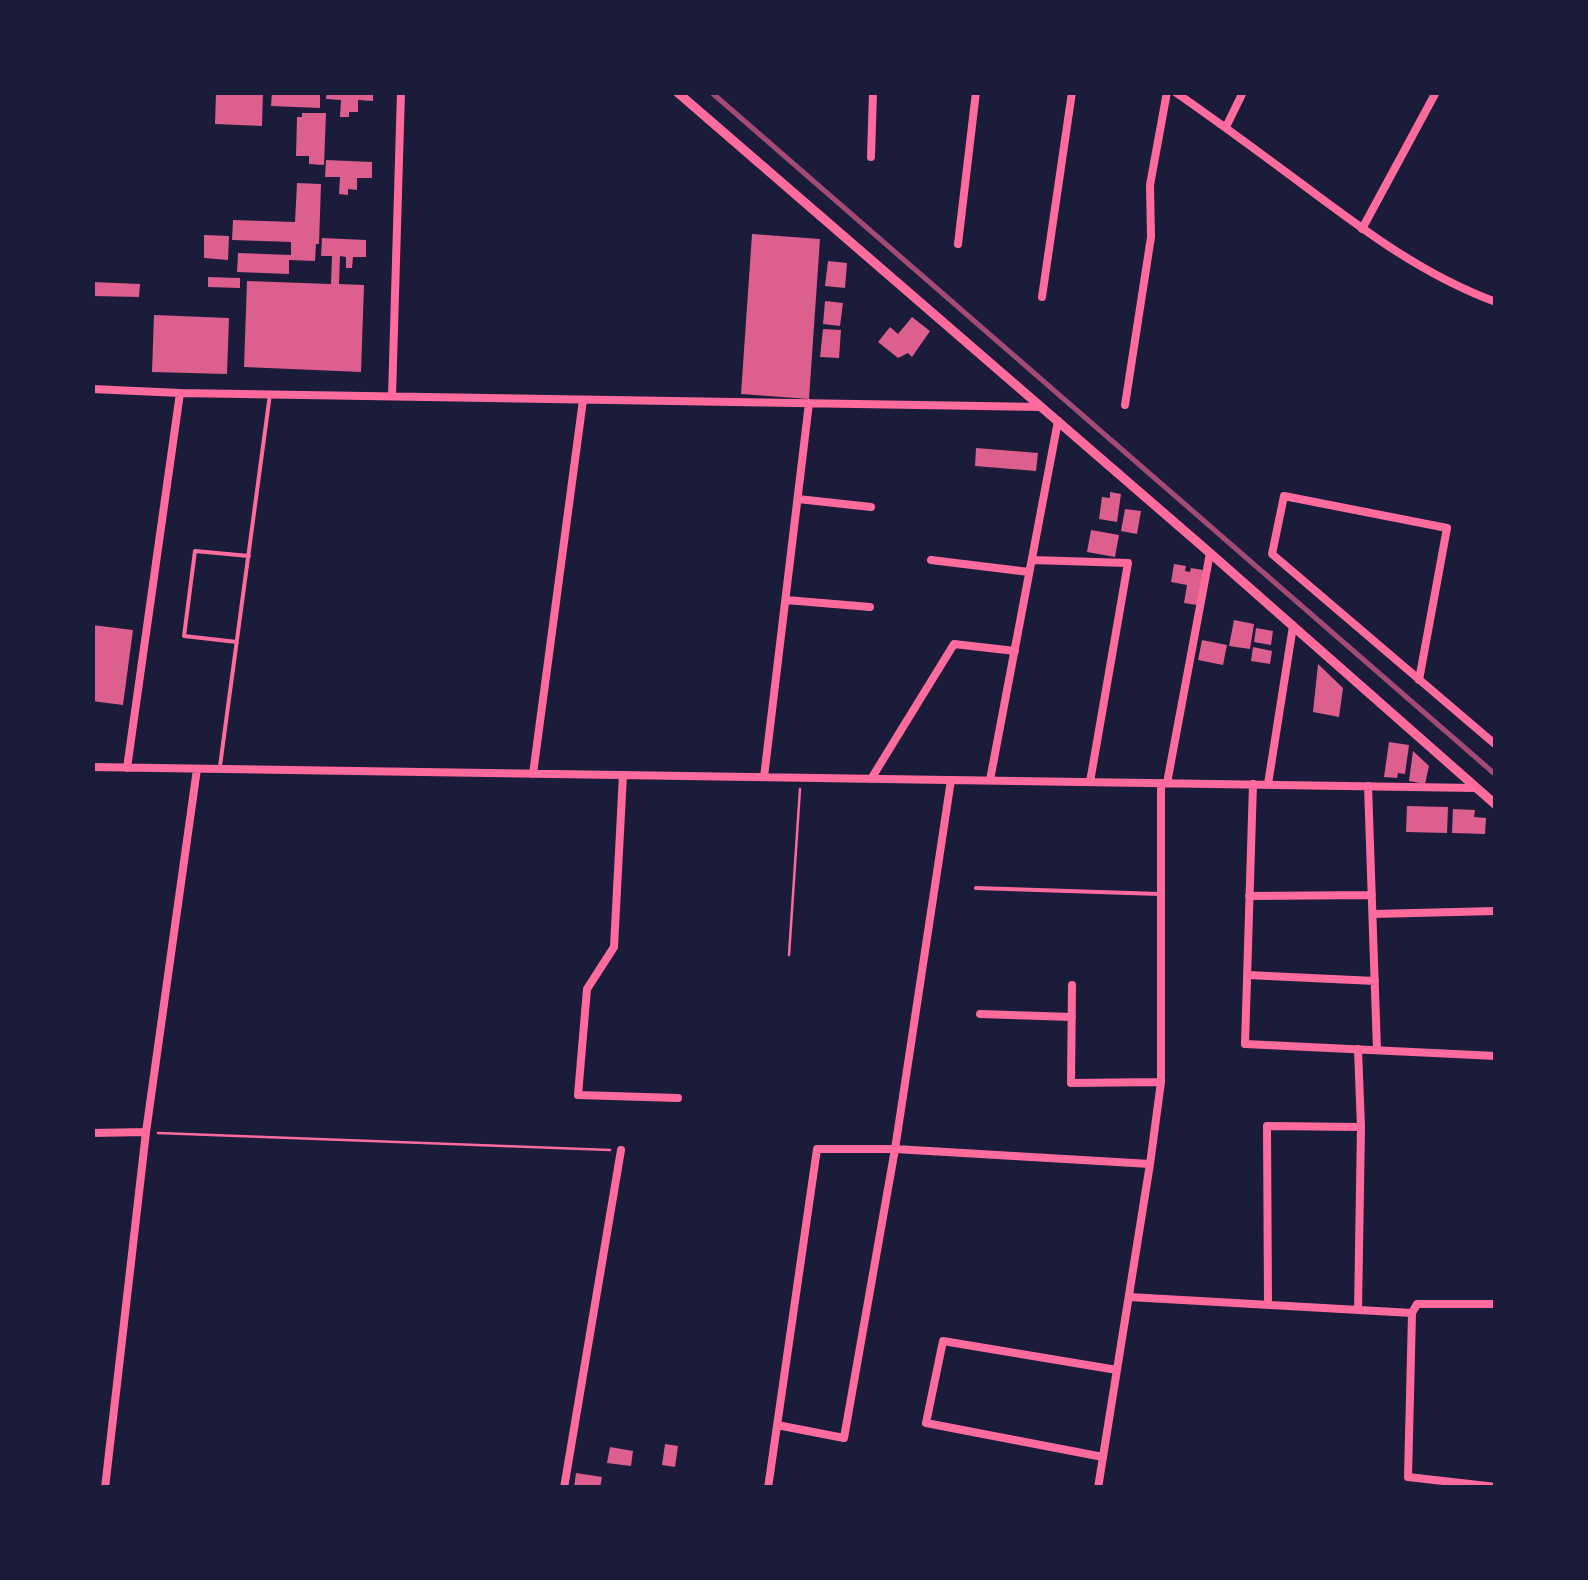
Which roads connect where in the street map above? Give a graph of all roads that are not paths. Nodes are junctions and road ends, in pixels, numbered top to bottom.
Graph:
1 (401, 92) edge
2 (676, 92) edge
3 (873, 92) edge
4 (976, 92) edge
5 (1072, 92) edge
6 (1167, 92) edge
7 (1175, 92) edge
8 (1243, 92) edge
9 (1436, 92) edge
10 (1226, 127) junction
11 (870, 157) dead end
12 (1362, 229) junction
13 (958, 244) dead end
14 (1042, 297) dead end
15 (1496, 302) edge
16 (92, 389) edge
17 (180, 393) junction
18 (270, 394) junction
19 (392, 396) junction
20 (583, 400) junction
21 (809, 404) junction
22 (1125, 405) dead end
23 (1042, 408) junction
24 (1058, 421) junction
25 (798, 498) junction
26 (871, 507) dead end
27 (1210, 553) junction
28 (248, 556) junction
29 (931, 560) dead end
30 (1032, 560) junction
31 (1030, 572) junction
32 (786, 600) junction
33 (870, 607) dead end
34 (1293, 626) junction
35 (237, 642) junction
36 (1014, 651) junction
37 (1419, 680) junction
38 (1496, 745) edge
39 (92, 767) edge
40 (127, 768) junction
41 (198, 769) junction
42 (220, 769) junction
43 (533, 774) junction
44 (623, 775) junction
45 (764, 777) junction
46 (871, 779) junction
47 (951, 780) junction
48 (990, 780) junction
49 (1090, 782) junction
50 (1164, 783) junction
51 (1253, 784) junction
52 (1268, 784) junction
53 (1368, 786) junction
54 (1476, 788) junction
55 (1496, 806) edge
56 (976, 888) dead end
57 (1160, 894) junction
58 (1372, 895) junction
59 (1249, 896) junction
60 (1496, 911) edge
61 (1372, 914) junction
62 (1247, 975) junction
63 (1375, 982) junction
64 (1072, 985) dead end
65 (980, 1014) dead end
66 (1072, 1016) junction
67 (1358, 1049) junction
68 (1377, 1050) junction
69 (1496, 1056) edge
70 (1161, 1082) junction
71 (678, 1098) dead end
72 (1361, 1127) junction
73 (146, 1132) junction
74 (92, 1133) edge
75 (895, 1149) junction
76 (621, 1150) road end
77 (1150, 1164) junction
78 (1129, 1297) junction
79 (1268, 1304) junction
80 (1496, 1304) edge
81 (1358, 1310) junction
82 (1412, 1313) junction
83 (1117, 1370) junction
84 (777, 1425) junction
85 (1102, 1457) junction
86 (1496, 1487) edge
87 (105, 1488) edge
88 (564, 1488) edge
89 (768, 1488) edge
90 (1098, 1488) edge

1 - 19 street
2 - 23 street
3 - 11 street
4 - 13 street
5 - 14 street
6 - 22 street
7 - 10 street
8 - 10 street
9 - 12 street
10 - 12 street
12 - 15 street
16 - 17 street
17 - 18 street
17 - 40 street
18 - 19 street
18 - 28 lane
19 - 20 street
20 - 21 street
20 - 43 street
21 - 23 street
21 - 25 street
23 - 24 street
24 - 27 street
24 - 30 street
25 - 26 street
25 - 32 street
27 - 34 street
27 - 50 street
28 - 35 lane
28 - 35 lane
29 - 31 street
30 - 31 street
30 - 49 street
31 - 36 street
32 - 33 street
32 - 45 street
34 - 52 street
34 - 54 street
35 - 42 lane
36 - 46 street
36 - 48 street
37 - 37 street
37 - 38 street
39 - 40 street
40 - 41 street
41 - 42 street
41 - 73 street
42 - 43 street
43 - 44 street
44 - 45 street
44 - 71 street
45 - 46 street
46 - 47 street
47 - 48 street
47 - 75 street
48 - 49 street
49 - 50 street
50 - 51 street
50 - 57 street
51 - 52 street
51 - 59 street
52 - 53 street
53 - 54 street
53 - 58 street
54 - 55 street
56 - 57 lane
57 - 70 street
58 - 59 street
58 - 61 street
59 - 62 street
60 - 61 street
61 - 63 street
62 - 63 street
62 - 67 street
63 - 68 street
64 - 66 street
65 - 66 street
66 - 70 street
67 - 68 street
67 - 72 street
68 - 69 street
70 - 77 street
72 - 79 street
72 - 81 street
73 - 74 street
73 - 87 street
75 - 77 street
75 - 84 street
75 - 84 street
76 - 88 street
77 - 78 street
78 - 79 street
78 - 83 street
79 - 81 street
80 - 82 street
81 - 82 street
82 - 86 street
83 - 85 street
83 - 85 street
84 - 89 street
85 - 90 street

